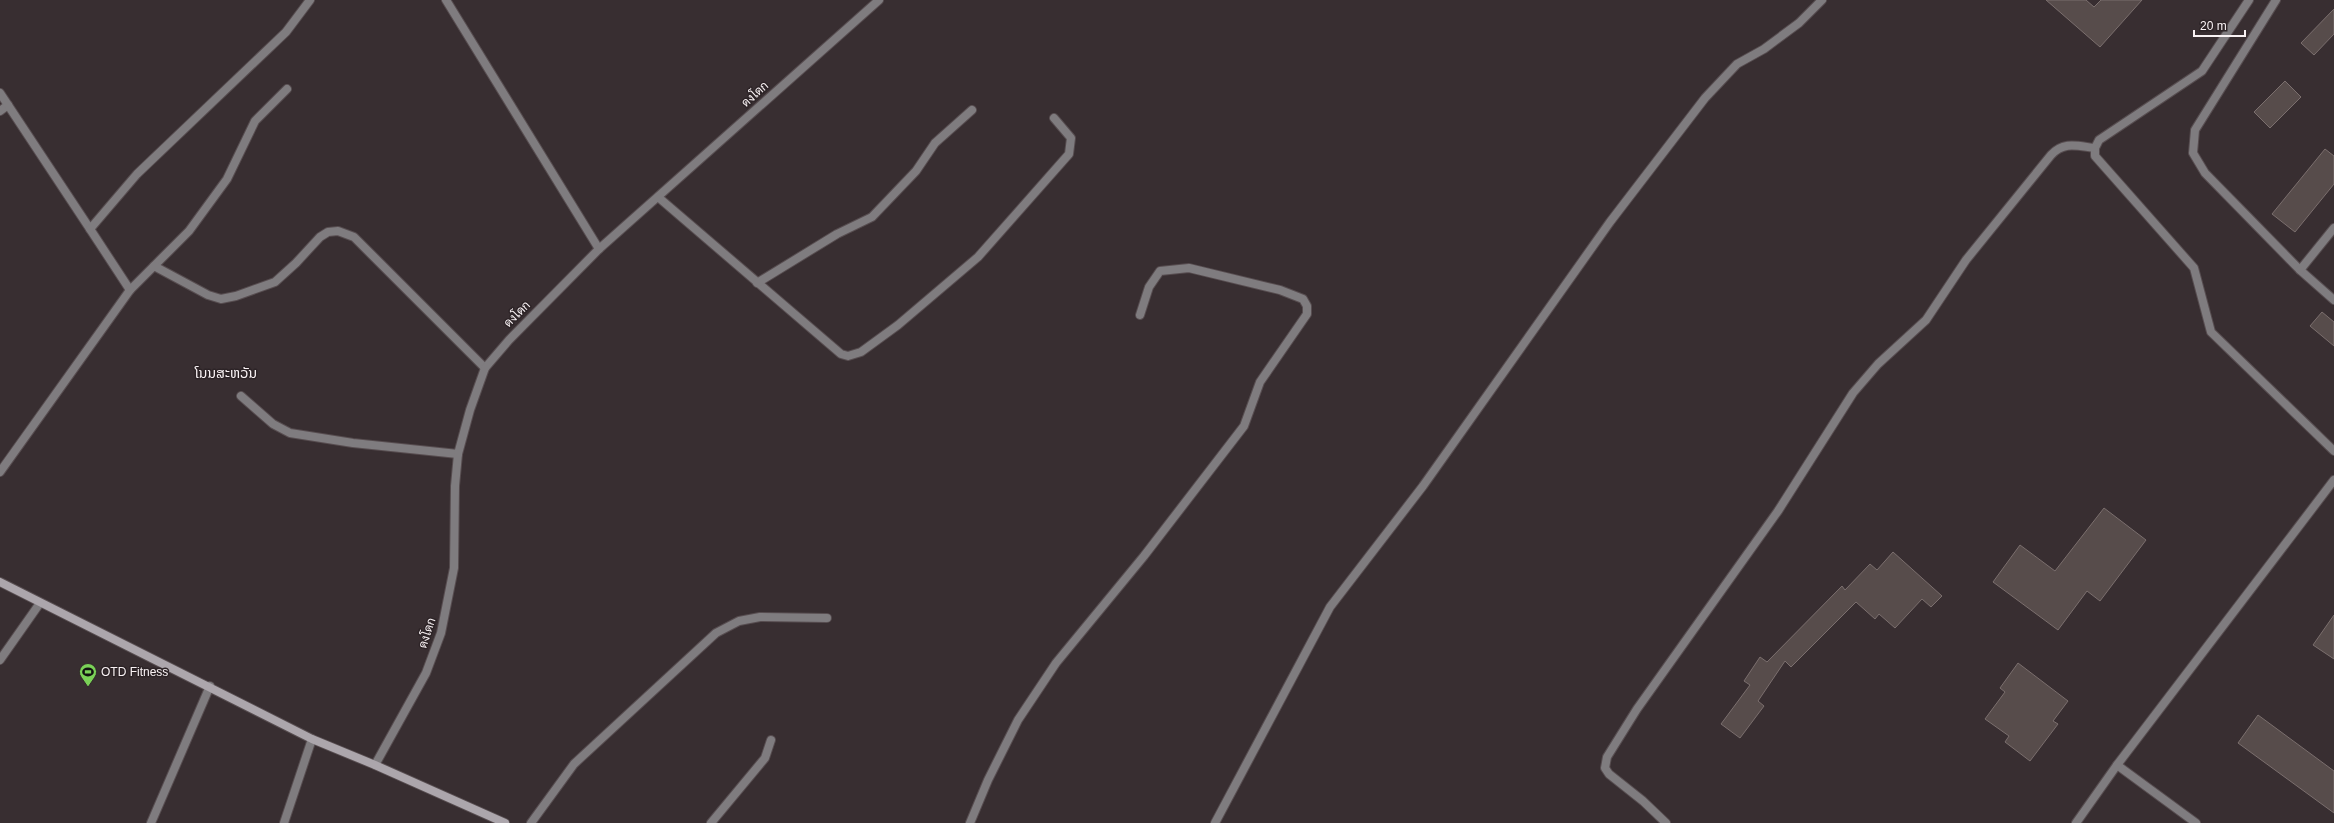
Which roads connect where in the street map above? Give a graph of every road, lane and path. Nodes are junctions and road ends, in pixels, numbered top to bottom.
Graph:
1 (310, 0) edge
2 (446, 0) edge
3 (879, 0) edge
4 (1822, 0) edge
5 (2249, 0) edge
6 (2276, 0) edge
7 (287, 89) dead end
8 (0, 93) edge
9 (8, 105) junction
10 (972, 110) dead end
11 (0, 111) edge
12 (1054, 118) dead end
13 (2094, 148) junction
14 (658, 197) junction
15 (2334, 228) edge
16 (90, 229) junction
17 (599, 249) junction
18 (154, 266) junction
19 (2300, 270) junction
20 (757, 283) junction
21 (130, 290) junction
22 (2334, 300) edge
23 (1140, 315) dead end
24 (485, 368) junction
25 (241, 396) dead end
26 (2334, 450) edge
27 (458, 454) junction
28 (0, 472) edge
29 (2334, 480) edge
30 (0, 582) edge
31 (40, 603) junction
32 (827, 618) dead end
33 (0, 660) edge
34 (210, 686) junction
35 (312, 739) junction
36 (771, 740) dead end
37 (375, 765) junction
38 (2117, 765) junction
39 (151, 823) edge
40 (284, 823) edge
41 (505, 823) edge
42 (531, 823) edge
43 (711, 823) edge
44 (970, 823) edge
45 (1215, 823) edge
46 (1666, 823) edge
47 (2076, 823) edge
48 (2196, 823) edge

1 - 16 street
2 - 17 street
3 - 14 street, ดงโดก
4 - 45 street
5 - 13 street
6 - 19 street
7 - 18 street
8 - 9 street
9 - 11 street
9 - 16 street
10 - 20 street
12 - 20 street
13 - 26 street
13 - 46 street
14 - 17 street, ดงโดก
14 - 20 street
15 - 19 street
16 - 21 street
17 - 24 street, ดงโดก
18 - 21 street
18 - 24 street
19 - 22 street
21 - 28 street
23 - 44 street
24 - 27 street, ดงโดก
25 - 27 street
27 - 37 street, ดงโดก
29 - 38 street
30 - 31 street
31 - 33 street
31 - 34 street
32 - 42 street
34 - 35 street
34 - 39 street
35 - 37 street
35 - 40 street
36 - 43 street
37 - 41 street
38 - 47 street
38 - 48 street

